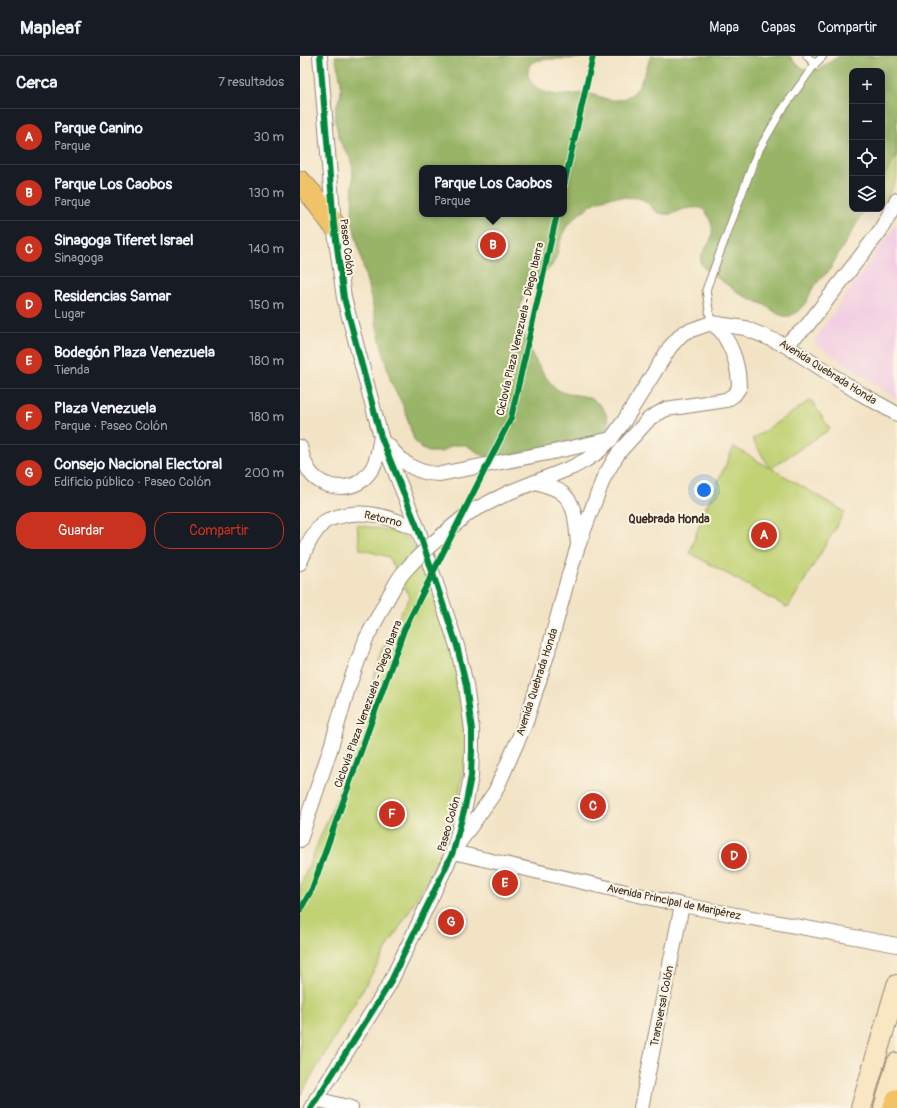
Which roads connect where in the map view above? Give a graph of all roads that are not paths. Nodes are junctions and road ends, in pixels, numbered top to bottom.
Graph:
1 (320, 56) edge
2 (807, 56) edge
3 (823, 56) edge
4 (815, 64) junction
5 (300, 182) edge
6 (897, 200) edge
7 (334, 225) junction
8 (711, 323) junction
9 (785, 345) junction
10 (897, 414) edge
11 (381, 437) junction
12 (611, 438) junction
13 (300, 447) edge
14 (536, 482) junction
15 (418, 530) junction
16 (578, 546) junction
17 (300, 563) edge
18 (300, 840) edge
19 (453, 852) junction
20 (682, 905) junction
21 (897, 946) edge
22 (897, 985) edge
23 (897, 1063) edge
24 (897, 1100) edge
25 (313, 1105) edge
26 (351, 1108) edge
27 (641, 1108) edge
28 (861, 1108) edge
29 (884, 1108) edge
30 (894, 1108) edge

1 - 7 street, Paseo Colón
2 - 4 lane
3 - 4 lane
4 - 8 lane
5 - 7 main road
6 - 9 street
7 - 11 street, Paseo Colón
8 - 9 street, Avenida Quebrada Honda
8 - 12 street, Avenida Quebrada Honda
8 - 16 street, Avenida Quebrada Honda
9 - 10 street, Avenida Quebrada Honda
11 - 12 street, Paseo Colón
11 - 13 street
11 - 15 street, Paseo Colón
12 - 14 street
14 - 16 street, Avenida Quebrada Honda
14 - 18 street, bridge
15 - 17 street, Retorno
15 - 19 street, Paseo Colón
16 - 19 street, Avenida Quebrada Honda
19 - 20 street, Avenida Principal de Maripérez
19 - 25 street, Paseo Colón
20 - 21 street, Avenida Principal de Maripérez
20 - 27 street, Transversal Colón
22 - 28 main road
23 - 29 main road
24 - 30 main road
25 - 26 street

